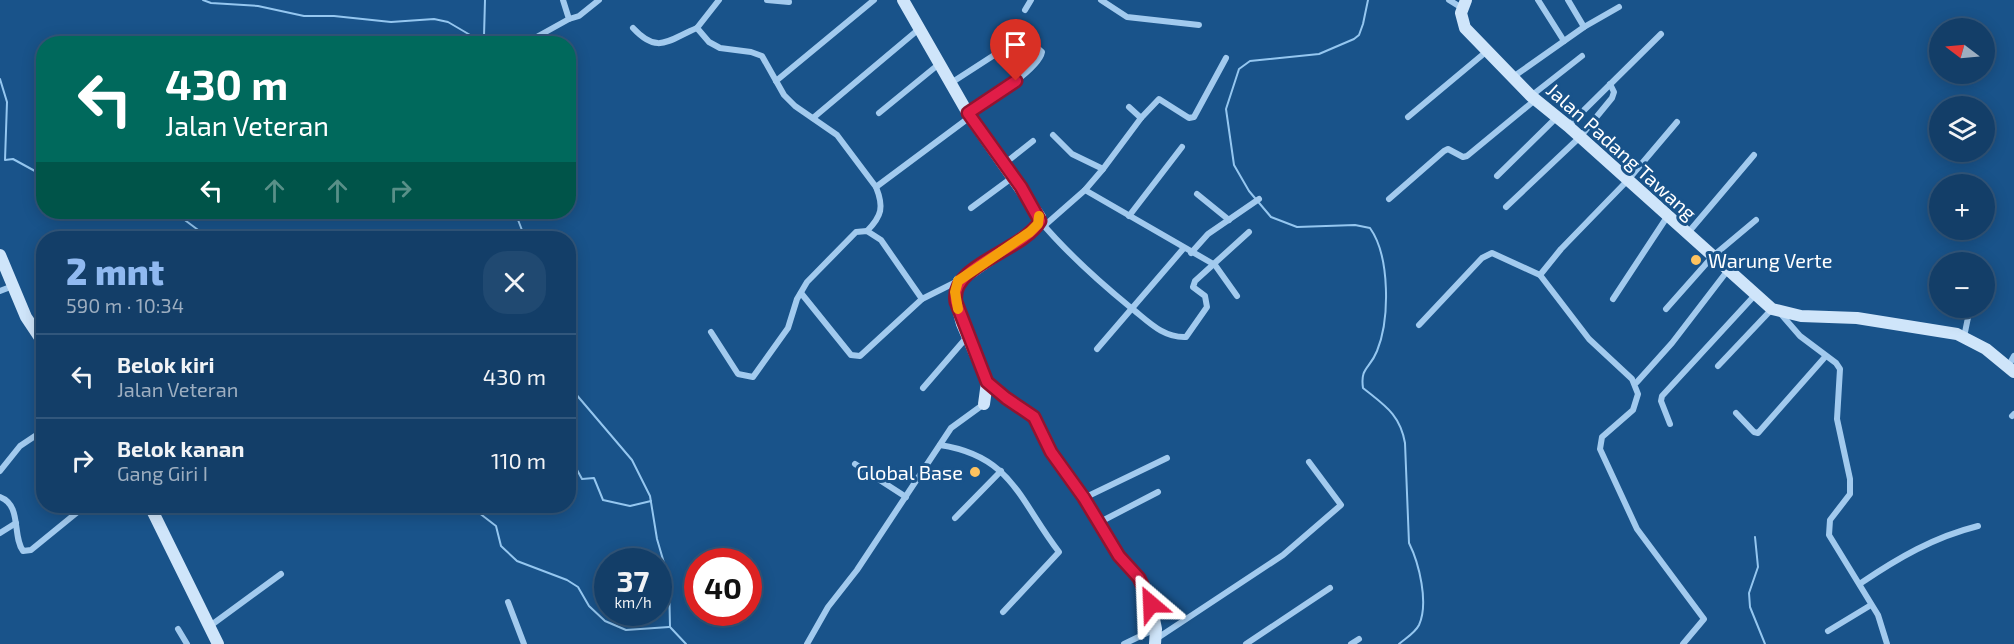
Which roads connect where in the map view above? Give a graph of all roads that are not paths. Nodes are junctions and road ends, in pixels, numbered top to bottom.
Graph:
1 (563, 0) edge
2 (599, 0) edge
3 (719, 0) edge
4 (766, 0) edge
5 (874, 0) edge
6 (903, 0) edge
7 (1031, 0) edge
8 (1102, 0) edge
9 (1449, 0) edge
10 (1538, 0) edge
11 (1568, 0) edge
12 (789, 2) dead end
13 (1464, 4) edge
14 (1619, 7) dead end
15 (1025, 10) dead end
16 (569, 18) junction
17 (1199, 25) dead end
18 (1584, 27) junction
19 (633, 28) dead end
20 (697, 28) junction
21 (919, 29) junction
22 (1661, 34) dead end
23 (538, 36) edge
24 (1564, 41) junction
25 (1034, 45) dead end
26 (1002, 50) dead end
27 (1487, 51) junction
28 (1582, 56) dead end
29 (1226, 58) dead end
30 (939, 64) junction
31 (1513, 77) junction
32 (776, 81) junction
33 (951, 84) junction
34 (1610, 84) junction
35 (1533, 98) junction
36 (1129, 108) dead end
37 (879, 113) dead end
38 (971, 113) junction
39 (1408, 117) dead end
40 (1557, 117) junction
41 (813, 118) junction
42 (1141, 118) junction
43 (1677, 122) dead end
44 (1568, 126) junction
45 (1053, 135) dead end
46 (1580, 137) junction
47 (1033, 141) dead end
48 (1182, 147) dead end
49 (1754, 155) dead end
50 (1004, 164) junction
51 (1103, 169) junction
52 (1497, 176) dead end
53 (1013, 177) junction
54 (1627, 181) junction
55 (876, 187) junction
56 (1085, 190) junction
57 (1197, 194) dead end
58 (1259, 199) dead end
59 (1389, 199) dead end
60 (1506, 207) dead end
61 (970, 208) dead end
62 (1129, 216) junction
63 (1667, 217) junction
64 (1229, 220) junction
65 (1756, 220) dead end
66 (1042, 224) junction
67 (867, 231) junction
68 (1249, 232) dead end
69 (1687, 234) junction
70 (1183, 249) junction
71 (1191, 253) junction
72 (0, 255) edge
73 (1713, 256) junction
74 (1215, 265) junction
75 (1728, 270) junction
76 (1540, 274) junction
77 (958, 281) junction
78 (13, 285) junction
79 (0, 291) edge
80 (801, 293) junction
81 (1755, 295) junction
82 (1237, 296) dead end
83 (922, 299) junction
84 (1613, 299) dead end
85 (1131, 308) junction
86 (1666, 309) dead end
87 (1778, 312) junction
88 (1968, 318) edge
89 (1419, 325) dead end
90 (36, 332) edge
91 (711, 332) dead end
92 (968, 336) junction
93 (1964, 337) junction
94 (1097, 349) dead end
95 (1825, 357) junction
96 (2012, 365) edge
97 (1718, 366) dead end
98 (987, 382) junction
99 (1637, 382) dead end
100 (922, 388) dead end
101 (1006, 398) junction
102 (984, 404) junction
103 (1736, 413) dead end
104 (1670, 424) dead end
105 (36, 435) edge
106 (940, 445) junction
107 (1167, 458) dead end
108 (1310, 462) dead end
109 (855, 464) dead end
110 (0, 471) edge
111 (1001, 471) junction
112 (1158, 492) dead end
113 (0, 497) edge
114 (906, 497) junction
115 (1084, 498) junction
116 (76, 513) edge
117 (153, 513) edge
118 (955, 519) dead end
119 (1100, 522) junction
120 (16, 523) junction
121 (1978, 526) dead end
122 (0, 533) edge
123 (280, 574) dead end
124 (1861, 583) junction
125 (1330, 588) dead end
126 (508, 602) dead end
127 (1871, 605) junction
128 (1003, 612) dead end
129 (209, 627) junction
130 (178, 629) dead end
131 (1828, 631) dead end
132 (1155, 638) edge
133 (1359, 639) dead end
134 (214, 642) edge
135 (187, 644) edge
136 (524, 644) edge
137 (807, 644) edge
138 (1124, 644) edge
139 (1246, 644) edge
140 (1351, 644) edge
141 (1683, 644) edge
142 (1887, 644) edge

1 - 16 street
2 - 16 street
3 - 20 street
4 - 12 street
5 - 32 street
6 - 21 street
7 - 15 street
8 - 17 street
9 - 13 street
10 - 24 street
11 - 18 street
13 - 27 street, Jalan Padang Tawang
14 - 18 street
16 - 23 street
18 - 24 street
19 - 20 street
20 - 32 street
21 - 30 street
21 - 41 street
22 - 34 street
24 - 31 street
25 - 38 street
26 - 33 street
27 - 31 street, Jalan Padang Tawang
27 - 39 street
28 - 35 street
29 - 42 street
30 - 33 street
30 - 37 street
31 - 35 street, Jalan Padang Tawang
32 - 41 street
33 - 38 street
34 - 44 street
34 - 46 street
35 - 40 street, Jalan Padang Tawang
35 - 59 street
36 - 42 street
38 - 50 street
38 - 55 street
40 - 44 street, Jalan Padang Tawang
40 - 52 street
41 - 55 street
42 - 51 street
43 - 54 street
44 - 46 street, Jalan Padang Tawang
45 - 51 street
46 - 54 street, Jalan Padang Tawang
46 - 60 street
47 - 50 street
48 - 62 street
49 - 69 street
50 - 53 street
51 - 56 street
53 - 61 street
53 - 66 street
54 - 63 street, Jalan Padang Tawang
54 - 76 street
55 - 67 street
56 - 62 street
56 - 66 street
57 - 64 street
58 - 64 street
62 - 70 street
63 - 69 street, Jalan Padang Tawang
63 - 84 street
64 - 71 street
65 - 73 street
66 - 77 street
66 - 85 street
67 - 80 street
67 - 83 street
68 - 74 street
69 - 73 street, Jalan Padang Tawang
70 - 71 street
70 - 85 street
71 - 74 street
72 - 78 street
73 - 75 street, Jalan Padang Tawang
73 - 86 street
74 - 82 street
74 - 85 street
75 - 81 street, Jalan Padang Tawang
75 - 99 street
76 - 89 street
76 - 141 street
77 - 83 street
77 - 92 street
78 - 79 street
78 - 90 street
80 - 83 street
80 - 91 street
81 - 87 street, Jalan Padang Tawang
81 - 104 street
85 - 94 street
87 - 93 street
87 - 95 street
87 - 97 street
88 - 93 street
92 - 98 street
92 - 100 street
93 - 96 street
95 - 103 street
95 - 124 street
98 - 101 street
98 - 102 street
101 - 102 street
101 - 115 street
102 - 106 street
105 - 110 street
106 - 111 street
106 - 114 street
107 - 115 street
108 - 132 street
109 - 114 street
111 - 118 street
111 - 128 street
112 - 119 street
113 - 120 street
114 - 137 street
115 - 119 street
116 - 120 street
117 - 129 street
119 - 132 street
120 - 122 street
121 - 124 street
123 - 129 street
124 - 127 street
125 - 139 street
126 - 136 street
127 - 131 street
127 - 142 street
129 - 134 street
130 - 135 street
132 - 138 street
133 - 140 street

